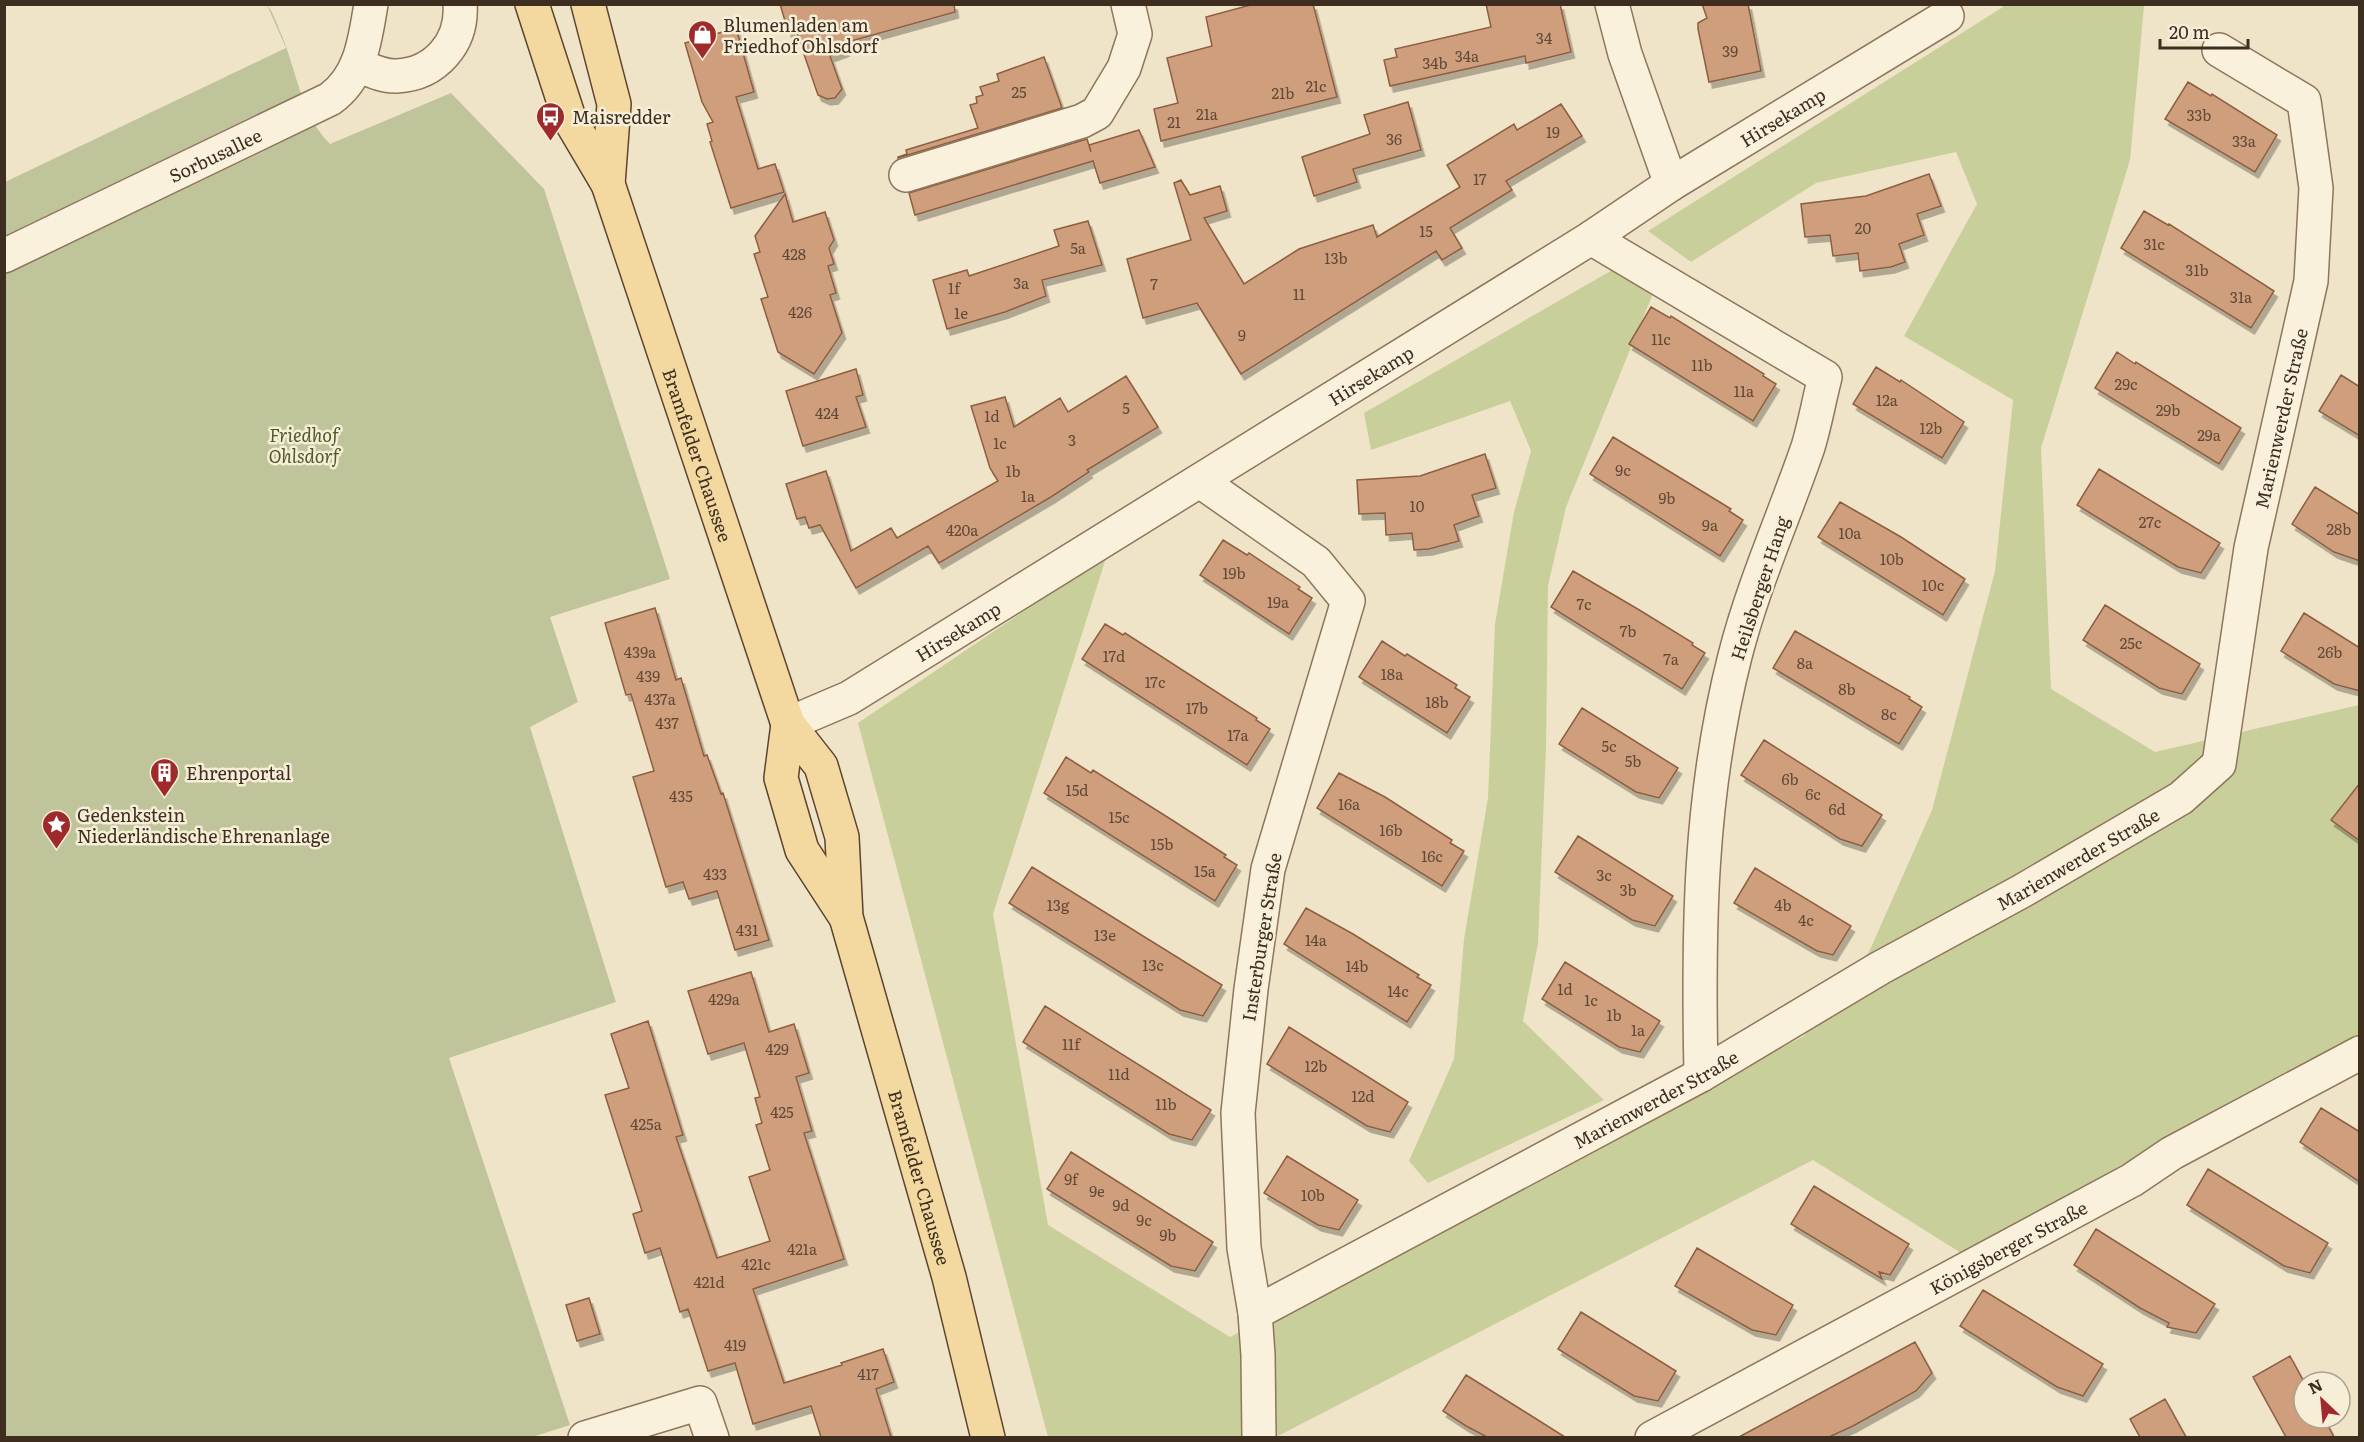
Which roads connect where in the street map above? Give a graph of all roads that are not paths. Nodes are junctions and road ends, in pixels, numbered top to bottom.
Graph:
1 (371, 4) edge
2 (460, 4) edge
3 (532, 4) edge
4 (588, 4) edge
5 (1128, 4) edge
6 (1612, 4) edge
7 (1947, 16) dead end
8 (2219, 50) dead end
9 (358, 65) junction
10 (906, 175) dead end
11 (608, 184) junction
12 (1671, 184) junction
13 (1591, 238) junction
14 (4, 256) edge
15 (1200, 481) junction
16 (788, 724) junction
17 (2360, 1053) edge
18 (1701, 1075) junction
19 (1255, 1313) junction
20 (585, 1437) edge
21 (711, 1437) edge
22 (988, 1437) edge
23 (1259, 1437) edge
24 (1652, 1437) edge

1 - 9 street, Sorbusallee
2 - 9 street
3 - 11 main road, Bramfelder Chaussee
4 - 11 main road, Bramfelder Chaussee
5 - 10 street
6 - 12 street
7 - 12 street, Hirsekamp
8 - 18 street, Marienwerder Straße
9 - 14 street, Sorbusallee
11 - 16 main road, Bramfelder Chaussee
12 - 13 street, Hirsekamp
13 - 15 street, Hirsekamp
13 - 18 street, Heilsberger Hang
15 - 16 street, Hirsekamp
15 - 19 street, Insterburger Straße
16 - 22 main road, Bramfelder Chaussee
17 - 24 street, Königsberger Straße
18 - 19 street, Marienwerder Straße
19 - 23 street, Insterburger Straße
20 - 21 street

